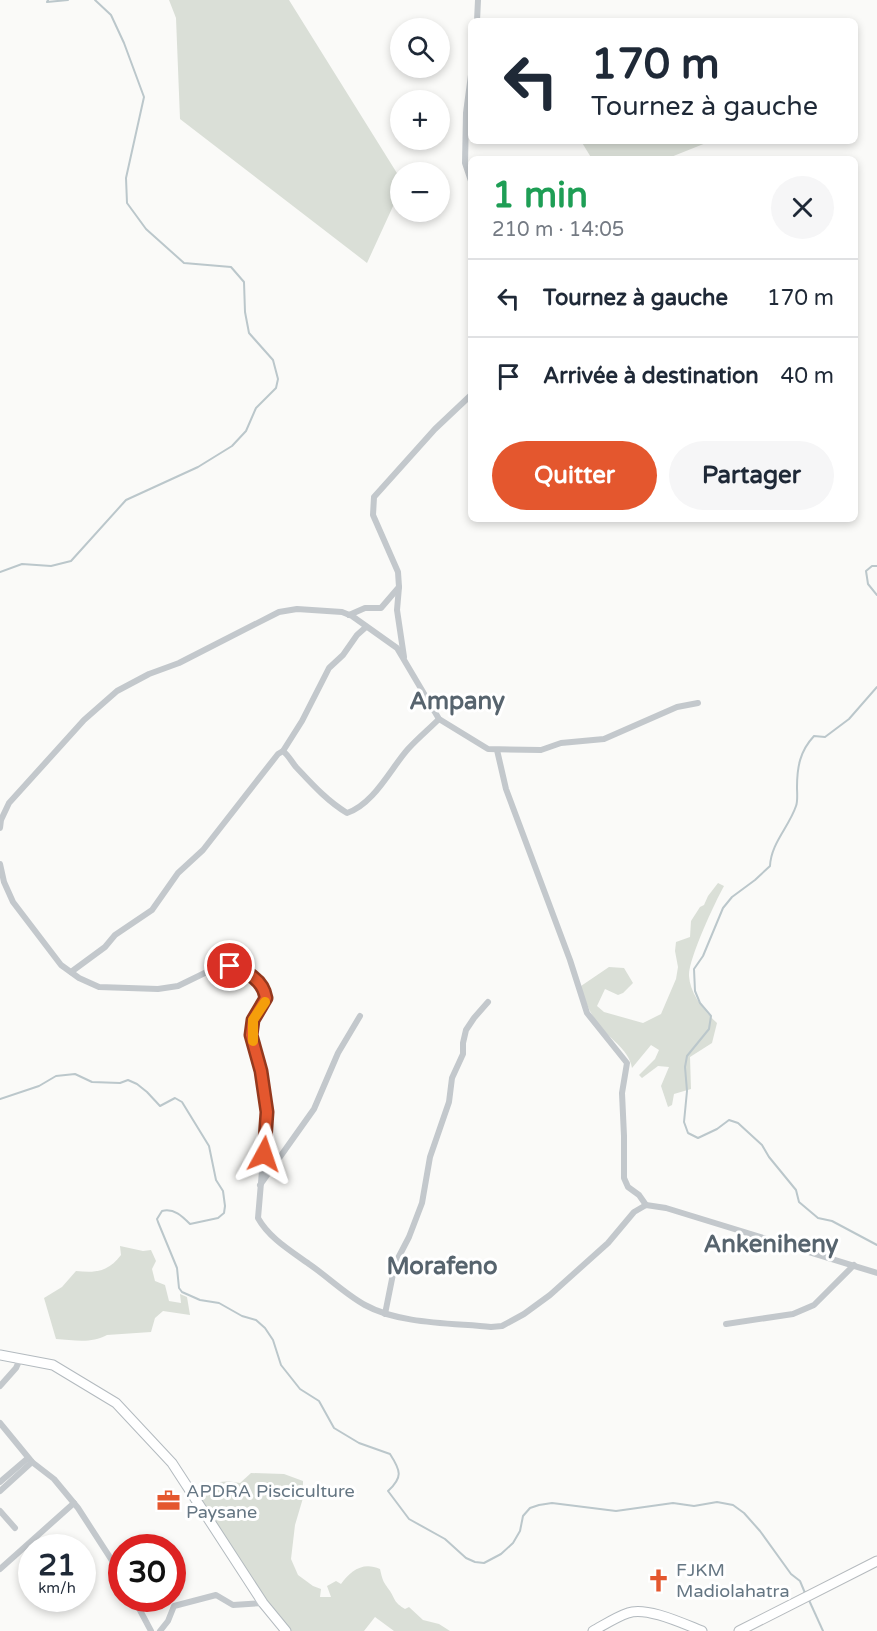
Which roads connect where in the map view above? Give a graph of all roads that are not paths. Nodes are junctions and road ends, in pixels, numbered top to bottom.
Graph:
1 (478, 0) edge
2 (477, 18) edge
3 (468, 98) edge
4 (468, 172) edge
5 (468, 398) edge
6 (399, 587) junction
7 (349, 615) junction
8 (366, 627) junction
9 (405, 660) junction
10 (698, 703) dead end
11 (439, 719) junction
12 (497, 750) junction
13 (283, 752) junction
14 (0, 828) edge
15 (0, 864) edge
16 (71, 972) junction
17 (488, 1002) dead end
18 (360, 1016) dead end
19 (260, 1186) junction
20 (646, 1205) junction
21 (854, 1266) junction
22 (877, 1273) edge
23 (385, 1314) junction
24 (726, 1324) dead end
25 (0, 1355) edge
26 (20, 1359) junction
27 (0, 1386) edge
28 (0, 1424) edge
29 (30, 1460) junction
30 (0, 1482) edge
31 (0, 1491) edge
32 (74, 1503) junction
33 (0, 1511) edge
34 (15, 1528) dead end
35 (108, 1555) edge
36 (877, 1561) edge
37 (0, 1569) edge
38 (263, 1604) junction
39 (141, 1612) edge
40 (151, 1631) edge
41 (160, 1631) edge
42 (286, 1631) edge
43 (593, 1631) edge
44 (702, 1631) edge
45 (739, 1631) edge

1 - 2 street
3 - 4 street
5 - 6 street
6 - 7 street
6 - 9 street
7 - 8 street
7 - 14 street
8 - 9 street
8 - 13 street
9 - 11 street
10 - 12 street
11 - 12 street
11 - 13 street
12 - 20 street
13 - 16 street
15 - 16 street
16 - 19 street
17 - 23 street
18 - 19 street
19 - 23 street
20 - 21 street
20 - 23 street
21 - 22 street
21 - 24 street
25 - 26 street
26 - 27 street
26 - 38 street
28 - 29 street
29 - 30 street
29 - 31 street
29 - 32 street
32 - 35 street
32 - 37 street
33 - 34 street
36 - 45 street
38 - 41 street
38 - 42 street
39 - 40 street
43 - 44 street

